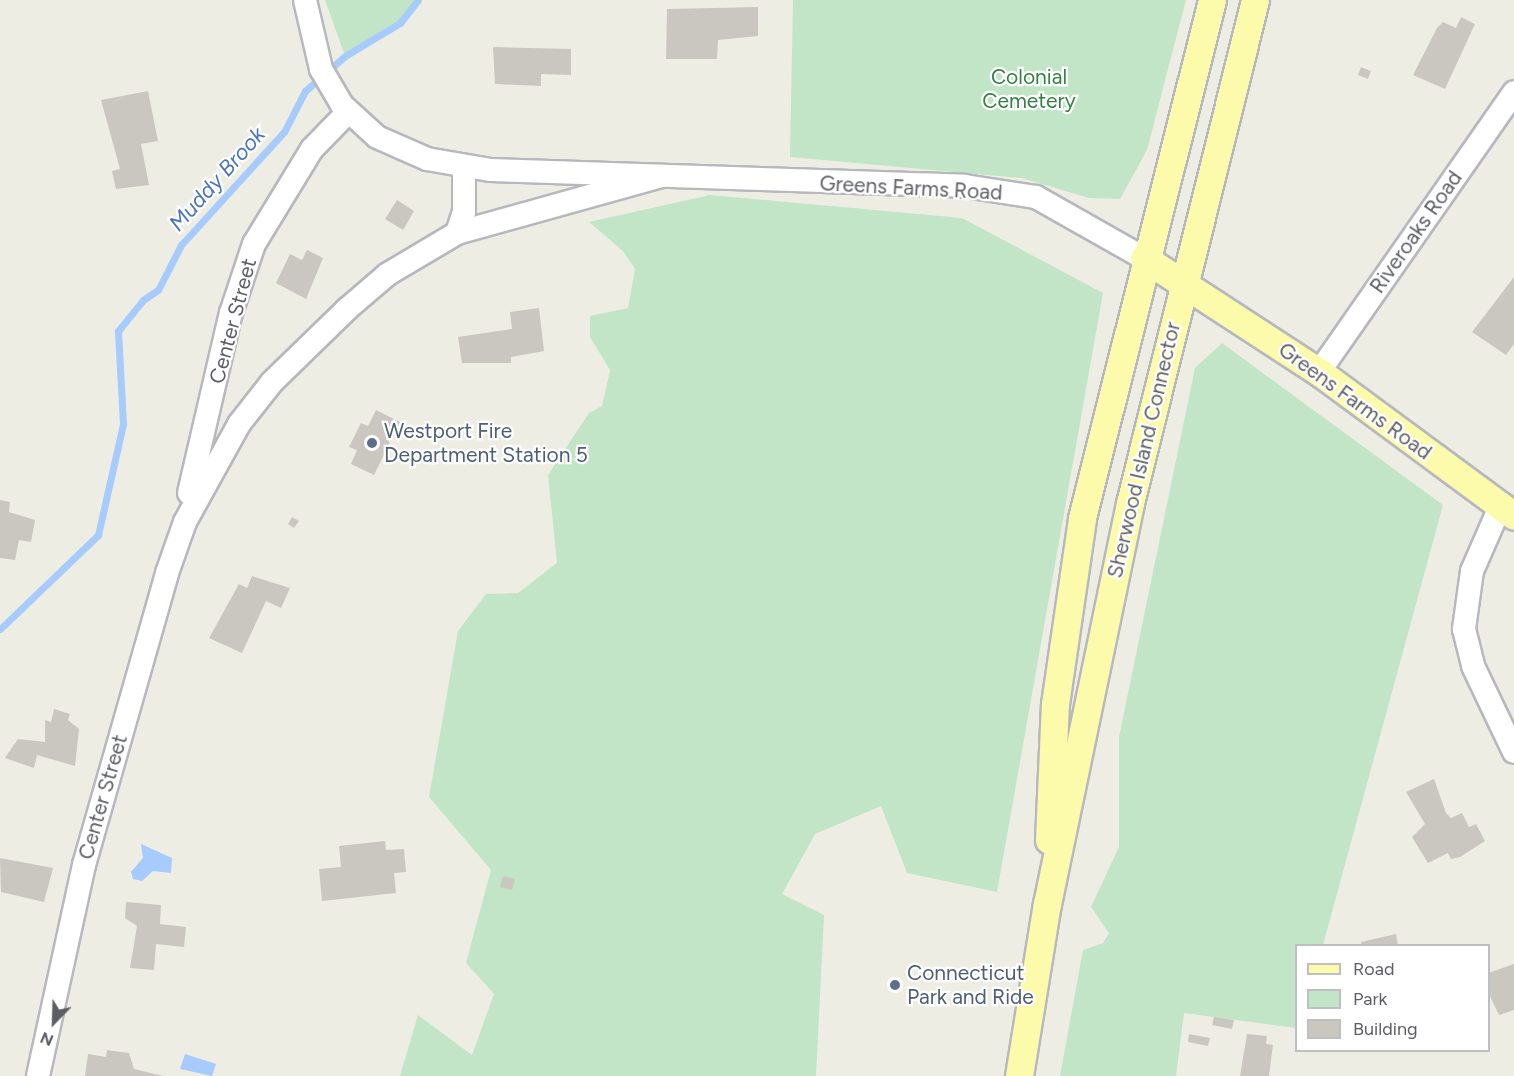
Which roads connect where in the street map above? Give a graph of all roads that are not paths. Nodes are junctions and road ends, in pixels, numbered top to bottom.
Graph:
1 (305, 0) edge
2 (1212, 0) edge
3 (1255, 0) edge
4 (1514, 92) edge
5 (348, 112) junction
6 (464, 167) junction
7 (661, 176) junction
8 (457, 233) junction
9 (1144, 258) junction
10 (1183, 282) junction
11 (1319, 372) junction
12 (1507, 512) edge
13 (185, 522) junction
14 (1514, 752) edge
15 (1047, 904) junction
16 (38, 1076) edge
17 (1019, 1076) edge

1 - 5 street, Greens Farms Road
2 - 9 main road, Sherwood Island Connector
3 - 10 main road, Sherwood Island Connector
4 - 11 street, Riveroaks Road
5 - 6 street, Greens Farms Road
5 - 13 street, Center Street
6 - 7 street, Greens Farms Road
6 - 8 street
7 - 8 street, Center Street
7 - 9 street, Greens Farms Road
8 - 13 street, Center Street
9 - 10 main road, Greens Farms Road
9 - 15 main road, Sherwood Island Connector
10 - 11 main road, Greens Farms Road
10 - 15 main road, Sherwood Island Connector
11 - 12 main road, Greens Farms Road
12 - 14 street
13 - 16 street, Center Street
15 - 17 main road, Sherwood Island Connector

